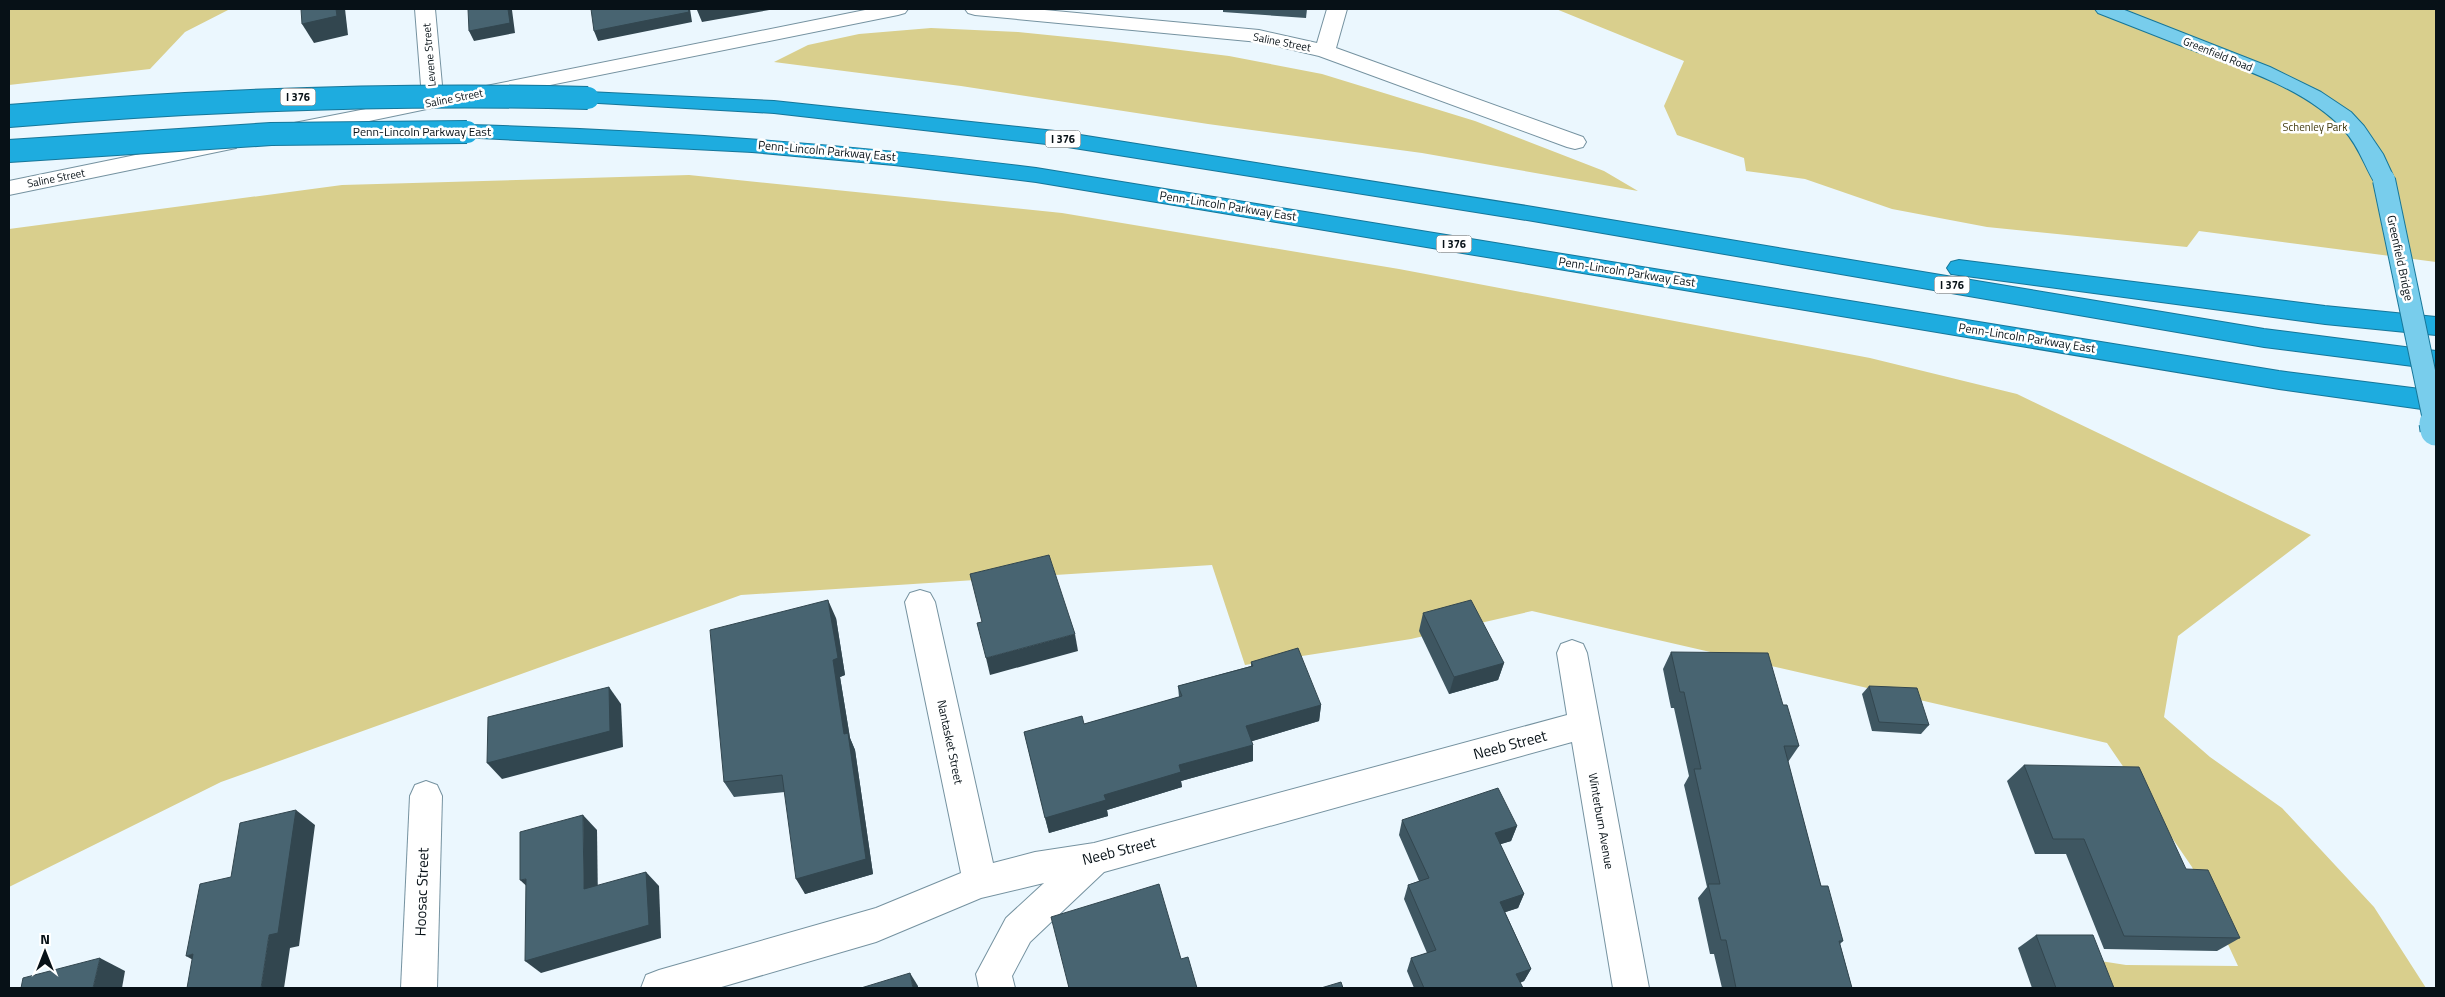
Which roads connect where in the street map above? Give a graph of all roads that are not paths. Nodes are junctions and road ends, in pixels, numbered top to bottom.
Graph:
1 (426, 9) edge
2 (898, 9) edge
3 (975, 9) edge
4 (1337, 9) edge
5 (2105, 9) edge
6 (1325, 51) junction
7 (433, 102) junction
8 (2327, 106) joint
9 (9, 116) edge
10 (1575, 142) dead end
11 (9, 150) edge
12 (9, 188) edge
13 (1533, 214) junction
14 (2436, 326) edge
15 (2436, 360) edge
16 (2436, 401) edge
17 (2436, 430) edge
18 (920, 602) dead end
19 (1572, 654) dead end
20 (1583, 725) junction
21 (426, 796) dead end
22 (1094, 859) junction
23 (980, 882) junction
24 (418, 988) edge
25 (659, 988) edge
26 (997, 988) edge
27 (1632, 988) edge

1 - 7 street, Levene Street
2 - 7 street, Saline Street
3 - 6 street, Saline Street
4 - 6 street
5 - 8 main road, Greenfield Road
6 - 10 street, Saline Street
7 - 12 street, Saline Street
8 - 17 main road, Greenfield Bridge, bridge
9 - 13 highway, I 376, bridge
11 - 16 highway, Penn-Lincoln Parkway East / I 376, bridge
13 - 14 highway
13 - 15 highway, I 376
18 - 23 street, Nantasket Street
19 - 20 street, Winterburn Avenue
20 - 22 street, Neeb Street
20 - 27 street, Winterburn Avenue
21 - 24 street, Hoosac Street
22 - 23 street, Neeb Street
22 - 26 street
23 - 25 street, Neeb Street

